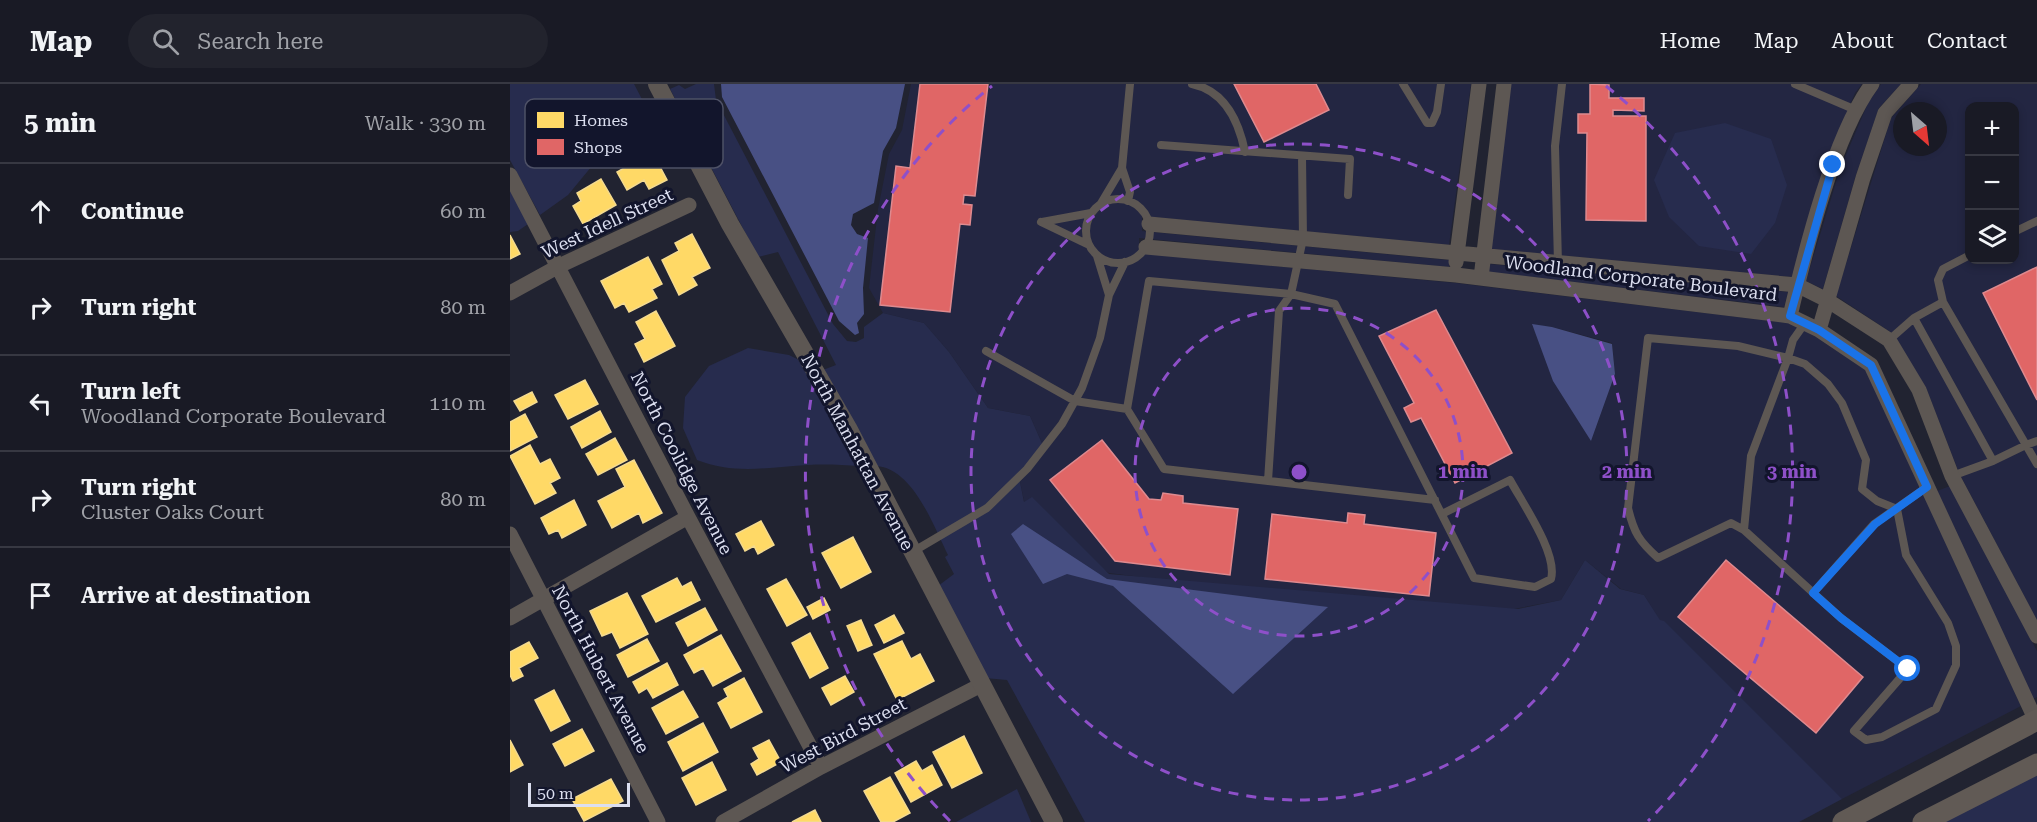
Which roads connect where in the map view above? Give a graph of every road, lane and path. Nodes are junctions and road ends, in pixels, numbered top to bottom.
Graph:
1 (657, 84) edge
2 (1131, 84) edge
3 (1192, 84) edge
4 (1403, 84) edge
5 (1441, 84) edge
6 (1479, 84) edge
7 (1504, 84) edge
8 (1562, 84) edge
9 (1795, 84) edge
10 (1872, 84) edge
11 (1911, 84) edge
12 (665, 99) edge
13 (1856, 110) junction
14 (1161, 146) dead end
15 (1245, 152) junction
16 (1302, 156) junction
17 (701, 168) edge
18 (1122, 168) junction
19 (510, 175) edge
20 (1348, 195) dead end
21 (1128, 201) junction
22 (689, 205) dead end
23 (1100, 205) junction
24 (1091, 213) junction
25 (2037, 221) edge
26 (1149, 224) junction
27 (2019, 230) edge
28 (1303, 239) junction
29 (1089, 245) junction
30 (1146, 246) junction
31 (1456, 253) junction
32 (1482, 255) junction
33 (1097, 256) junction
34 (1965, 258) edge
35 (1297, 260) junction
36 (1125, 262) junction
37 (1558, 262) junction
38 (559, 266) junction
39 (1456, 275) junction
40 (1481, 279) junction
41 (1797, 285) junction
42 (510, 293) edge
43 (1291, 294) junction
44 (1109, 296) junction
45 (1827, 300) junction
46 (1943, 302) junction
47 (1790, 316) junction
48 (1914, 318) junction
49 (1805, 323) junction
50 (1819, 330) junction
51 (1889, 340) junction
52 (986, 351) dead end
53 (1788, 358) junction
54 (1075, 401) junction
55 (1127, 410) junction
56 (2037, 441) edge
57 (2026, 445) junction
58 (1993, 461) junction
59 (2037, 464) edge
60 (1952, 476) junction
61 (1269, 481) junction
62 (1927, 487) junction
63 (1435, 500) junction
64 (1897, 509) junction
65 (1442, 514) junction
66 (688, 518) junction
67 (1744, 530) junction
68 (510, 534) edge
69 (913, 552) junction
70 (1813, 593) junction
71 (543, 602) junction
72 (510, 618) edge
73 (2037, 636) edge
74 (981, 685) junction
75 (2036, 721) edge
76 (2037, 764) edge
77 (821, 767) junction
78 (658, 822) edge
79 (723, 822) edge
80 (1054, 822) edge
81 (1843, 822) edge
82 (1923, 822) edge

1 - 12 street, North Manhattan Avenue
2 - 18 lane
3 - 15 lane
4 - 5 lane
6 - 31 street
7 - 32 street
8 - 37 lane
9 - 13 lane
10 - 13 street
11 - 45 street
13 - 41 street
14 - 15 lane
15 - 16 lane
16 - 20 lane
16 - 28 lane
17 - 69 street, North Manhattan Avenue
18 - 21 lane
18 - 23 lane
19 - 38 street, North Coolidge Avenue
21 - 23 lane
21 - 26 lane
22 - 38 street, West Idell Street
23 - 24 lane
24 - 29 lane
24 - 29 lane
25 - 27 lane
26 - 28 street, Woodland Corporate Boulevard
26 - 30 lane
28 - 31 street, Woodland Corporate Boulevard
28 - 35 lane
29 - 33 lane
30 - 35 street, Woodland Corporate Boulevard
30 - 36 lane
31 - 32 street, Woodland Corporate Boulevard
31 - 39 street
32 - 37 street, Woodland Corporate Boulevard
32 - 40 street
33 - 36 lane
33 - 44 lane
34 - 46 lane
35 - 39 street, Woodland Corporate Boulevard
35 - 43 lane
36 - 44 lane
37 - 41 street, Woodland Corporate Boulevard
38 - 42 street, West Idell Street
38 - 66 street, North Coolidge Avenue
39 - 40 street, Woodland Corporate Boulevard
40 - 47 street, Woodland Corporate Boulevard
41 - 45 street, Woodland Corporate Boulevard
41 - 47 street
43 - 55 lane
43 - 61 lane
43 - 63 lane
44 - 54 lane
45 - 50 street
45 - 51 street, Woodland Corporate Boulevard
46 - 48 lane
46 - 57 lane
47 - 49 street, Woodland Corporate Boulevard
48 - 51 lane
48 - 58 lane
49 - 50 street, Woodland Corporate Boulevard
49 - 53 lane
50 - 62 street, Woodland Corporate Boulevard
51 - 60 street, Woodland Corporate Boulevard
52 - 54 lane
53 - 64 lane
53 - 67 lane
53 - 67 lane
54 - 55 lane
54 - 69 lane
55 - 61 lane
56 - 57 lane
57 - 58 lane
57 - 59 lane
58 - 60 lane
60 - 62 street
60 - 73 street, Woodland Corporate Boulevard
61 - 63 lane
62 - 64 lane
62 - 75 street, Woodland Corporate Boulevard
63 - 65 lane
64 - 70 lane
64 - 70 lane
65 - 65 lane
66 - 71 street
66 - 77 street, North Coolidge Avenue
67 - 70 lane
68 - 71 street, North Hubert Avenue
69 - 74 street, North Manhattan Avenue
71 - 72 street
71 - 78 street, North Hubert Avenue
74 - 77 street, West Bird Street
74 - 80 street, North Manhattan Avenue
75 - 81 main road
76 - 82 main road
77 - 79 street, West Bird Street

